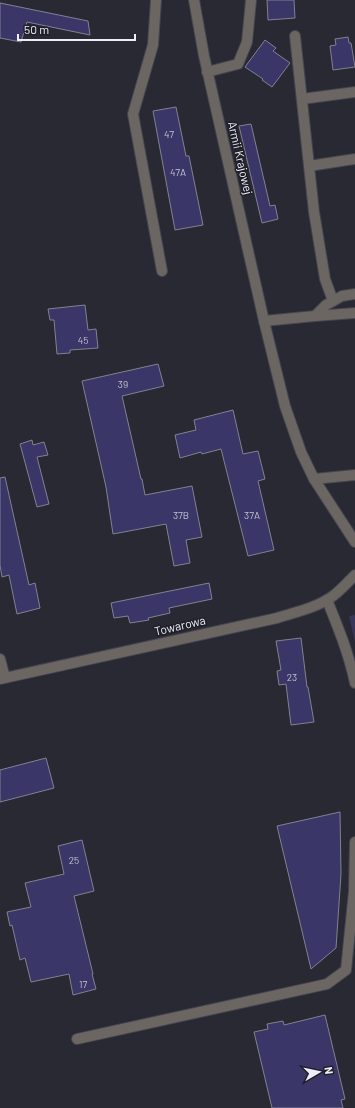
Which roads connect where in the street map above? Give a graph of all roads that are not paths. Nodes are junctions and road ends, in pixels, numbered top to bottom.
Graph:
1 (156, 0) edge
2 (194, 0) edge
3 (250, 0) edge
4 (295, 36) dead end
5 (207, 72) junction
6 (355, 92) edge
7 (302, 99) junction
8 (355, 159) edge
9 (309, 166) junction
10 (162, 271) dead end
11 (355, 294) edge
12 (332, 301) junction
13 (355, 313) edge
14 (315, 316) junction
15 (264, 321) junction
16 (355, 475) edge
17 (314, 479) junction
18 (355, 542) edge
19 (355, 575) edge
20 (327, 600) junction
21 (0, 658) edge
22 (2, 679) edge
23 (355, 683) edge
24 (355, 842) edge
25 (354, 891) edge
26 (76, 1040) dead end

1 - 10 street
2 - 5 street, Armii Krajowej
3 - 5 street
4 - 7 street
5 - 15 street, Armii Krajowej
6 - 7 street
7 - 9 street
8 - 9 street
9 - 12 street
11 - 12 street
12 - 14 street
13 - 14 street
14 - 15 street
15 - 17 street, Armii Krajowej
16 - 17 street
17 - 18 street, Armii Krajowej
19 - 20 street, Towarowa
20 - 22 street, Towarowa
20 - 23 street
21 - 22 street
24 - 25 street
25 - 26 street

